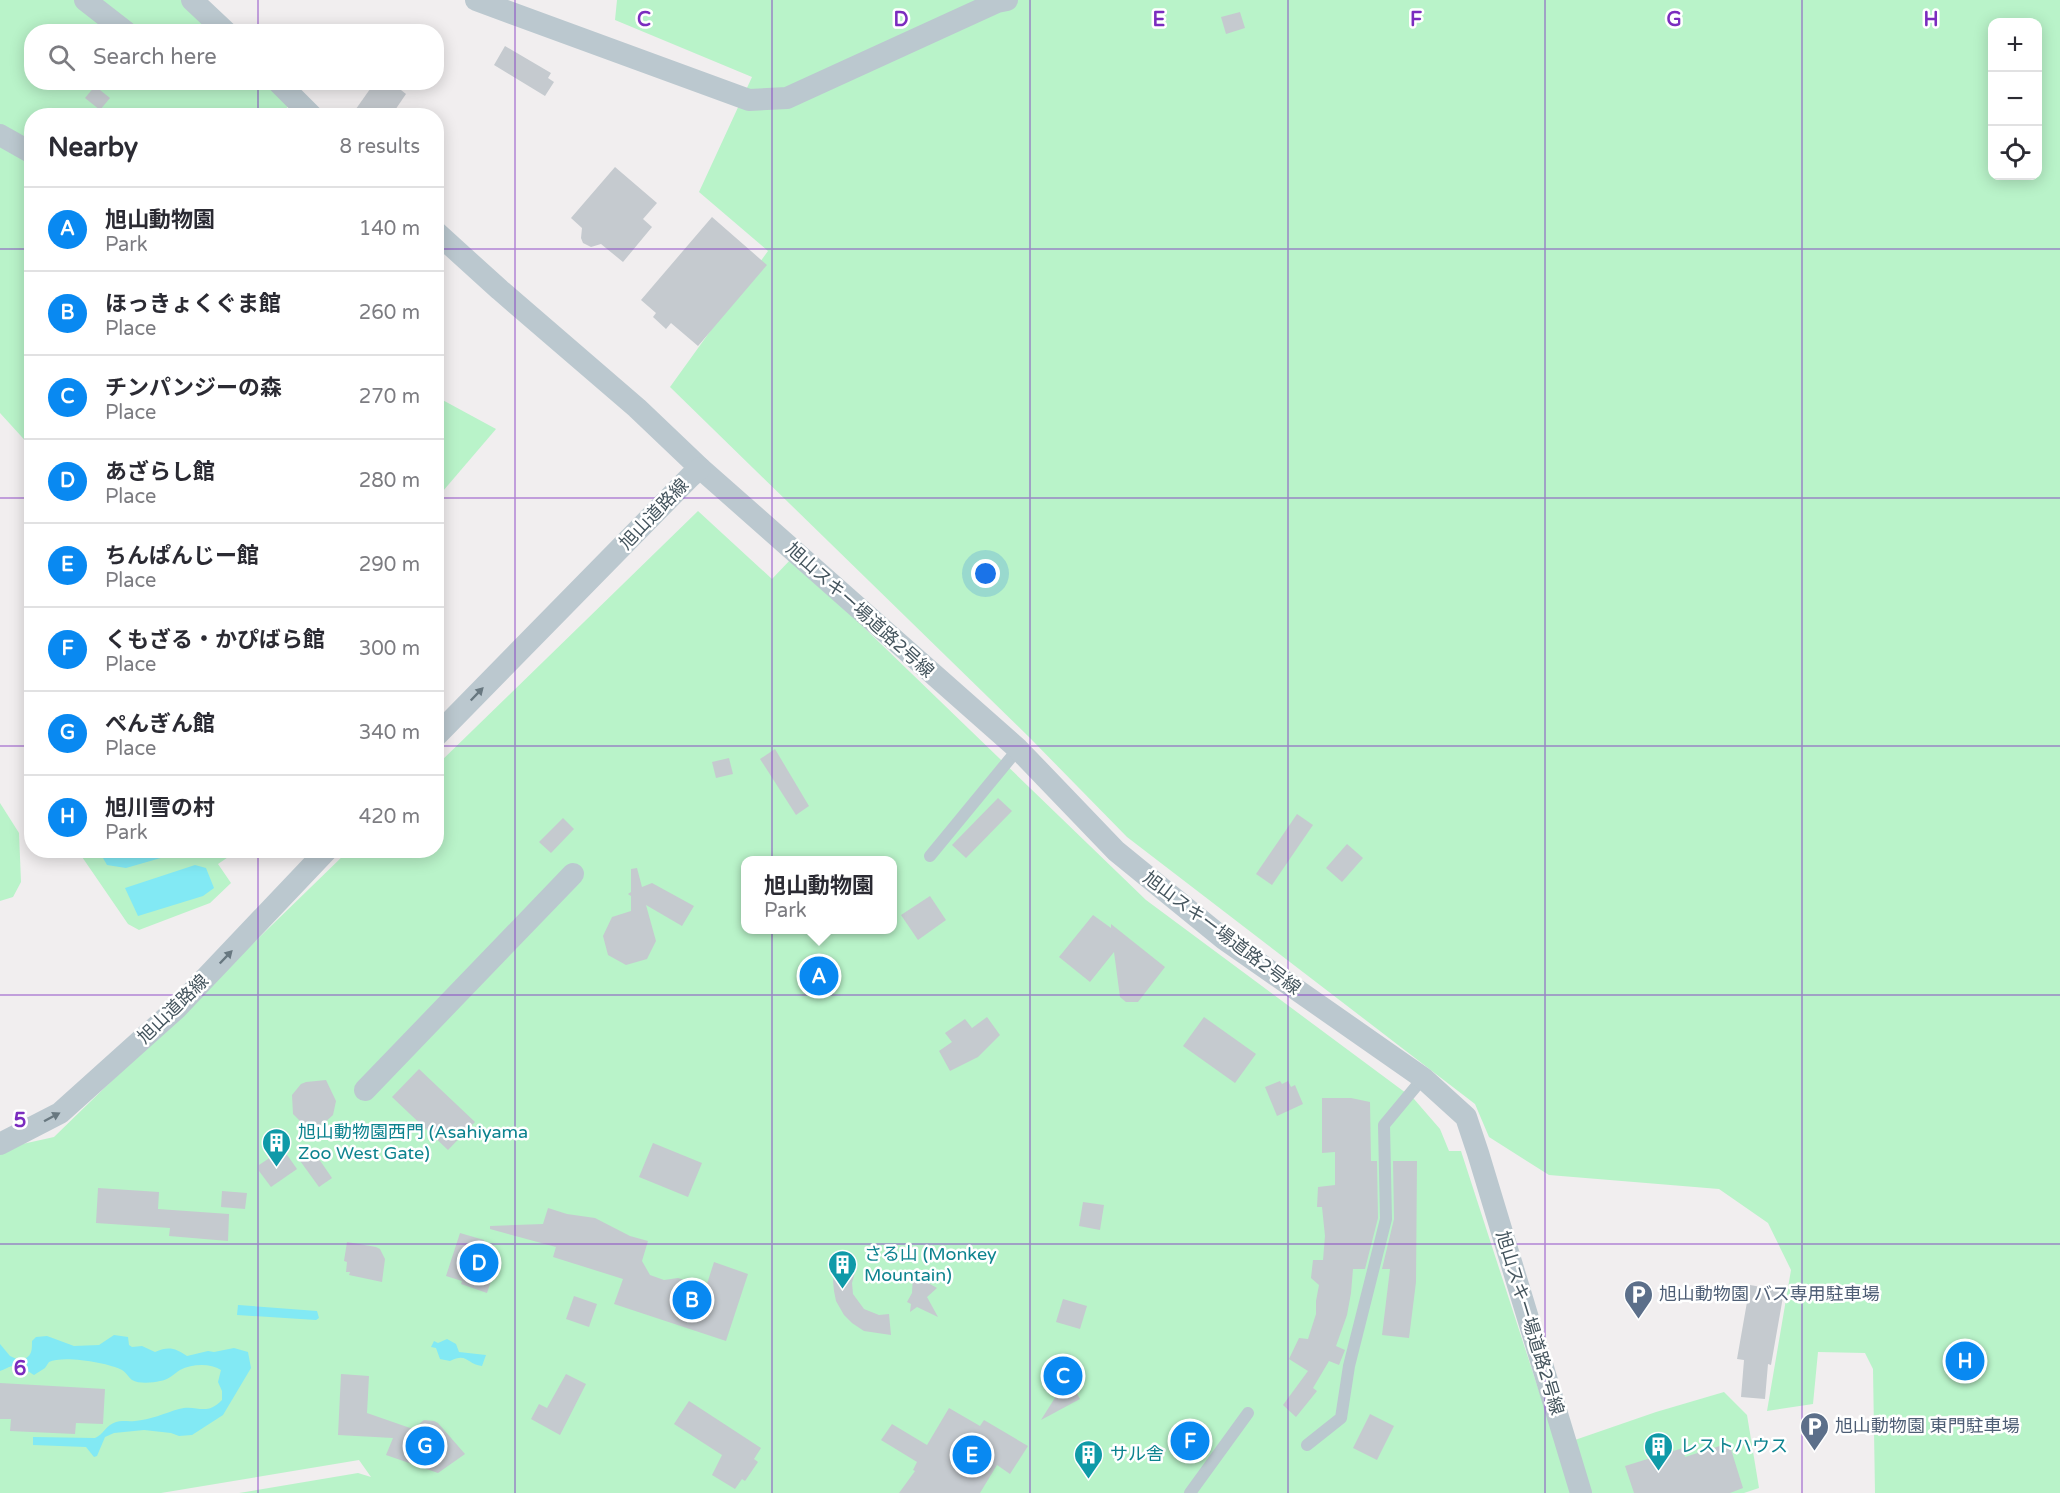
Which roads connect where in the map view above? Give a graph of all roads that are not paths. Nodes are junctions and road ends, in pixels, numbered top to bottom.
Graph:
1 (85, 0) edge
2 (192, 0) edge
3 (476, 0) edge
4 (1007, 0) edge
5 (116, 24) edge
6 (218, 24) edge
7 (286, 90) edge
8 (304, 108) edge
9 (0, 135) edge
10 (24, 148) edge
11 (444, 239) edge
12 (700, 468) junction
13 (444, 728) edge
14 (1018, 750) junction
15 (930, 856) dead end
16 (319, 858) edge
17 (573, 874) dead end
18 (1422, 1078) junction
19 (365, 1090) dead end
20 (0, 1144) edge
21 (1248, 1413) dead end
22 (1307, 1446) dead end
23 (1190, 1493) edge
24 (1581, 1493) edge

1 - 5 street
2 - 6 street
3 - 4 street
7 - 8 street
9 - 10 street
11 - 12 street, 旭山道路線
13 -> 12 street, 旭山道路線
12 - 14 street, 旭山スキー場道路2号線
14 - 15 lane
14 - 18 street, 旭山スキー場道路2号線
20 -> 16 street, 旭山道路線
17 - 19 street
18 - 22 lane
18 - 24 street, 旭山スキー場道路2号線
21 - 23 lane

